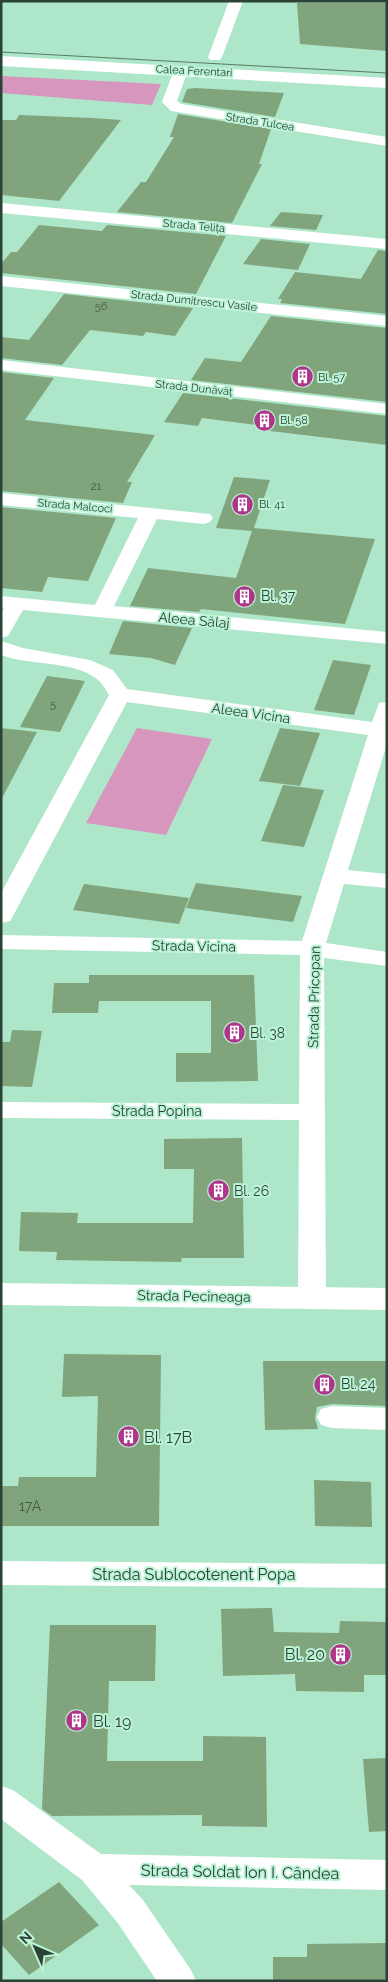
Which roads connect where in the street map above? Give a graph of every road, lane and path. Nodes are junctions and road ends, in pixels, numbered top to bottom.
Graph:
1 (236, 1) edge
2 (215, 57) junction
3 (234, 58) dead end
4 (185, 59) junction
5 (1, 60) edge
6 (387, 83) edge
7 (387, 142) edge
8 (1, 208) edge
9 (387, 244) edge
10 (1, 280) edge
11 (387, 321) edge
12 (1, 365) edge
13 (387, 409) edge
14 (1, 499) edge
15 (150, 513) junction
16 (203, 518) dead end
17 (9, 603) edge
18 (102, 611) junction
19 (1, 632) edge
20 (385, 634) edge
21 (1, 647) edge
22 (120, 695) junction
23 (387, 708) edge
24 (381, 730) junction
25 (336, 876) junction
26 (387, 881) edge
27 (1, 916) edge
28 (1, 942) edge
29 (312, 948) junction
30 (387, 959) edge
31 (1, 1110) edge
32 (313, 1112) junction
33 (1, 1294) edge
34 (312, 1298) junction
35 (387, 1299) edge
36 (332, 1417) dead end
37 (387, 1419) edge
38 (1, 1573) edge
39 (387, 1576) edge
40 (1, 1800) edge
41 (94, 1869) junction
42 (387, 1875) edge
43 (178, 1981) edge

1 - 2 street
2 - 3 main road, Calea Ferentari
2 - 4 main road, Calea Ferentari
4 - 5 main road, Calea Ferentari
4 - 6 main road, Calea Ferentari
4 - 7 street, Strada Tulcea
8 - 9 street, Strada Telița
10 - 11 street, Strada Dumitrescu Vasile
12 - 13 street, Strada Dunăvăț
14 - 15 street, Strada Malcoci
15 - 16 street, Strada Malcoci
15 - 18 street
17 - 18 street, Aleea Sălaj
17 - 19 street
18 - 20 street, Aleea Sălaj
21 - 22 street
22 - 24 street, Aleea Vicina
22 - 27 street
23 - 24 street, Strada Pricopan
24 - 25 street, Strada Pricopan
25 - 26 street
25 - 29 street, Strada Pricopan
28 - 29 street, Strada Vicina
29 - 30 street, Strada Vicina
29 - 32 street, Strada Pricopan
31 - 32 street, Strada Popina
32 - 34 street, Strada Pricopan
33 - 34 main road, Strada Pecineaga
34 - 35 main road, Strada Pecineaga
36 - 37 street
38 - 39 street, Strada Sublocotenent Popa
40 - 41 street
41 - 42 street, Strada Soldat Ion I. Cândea
41 - 43 street

